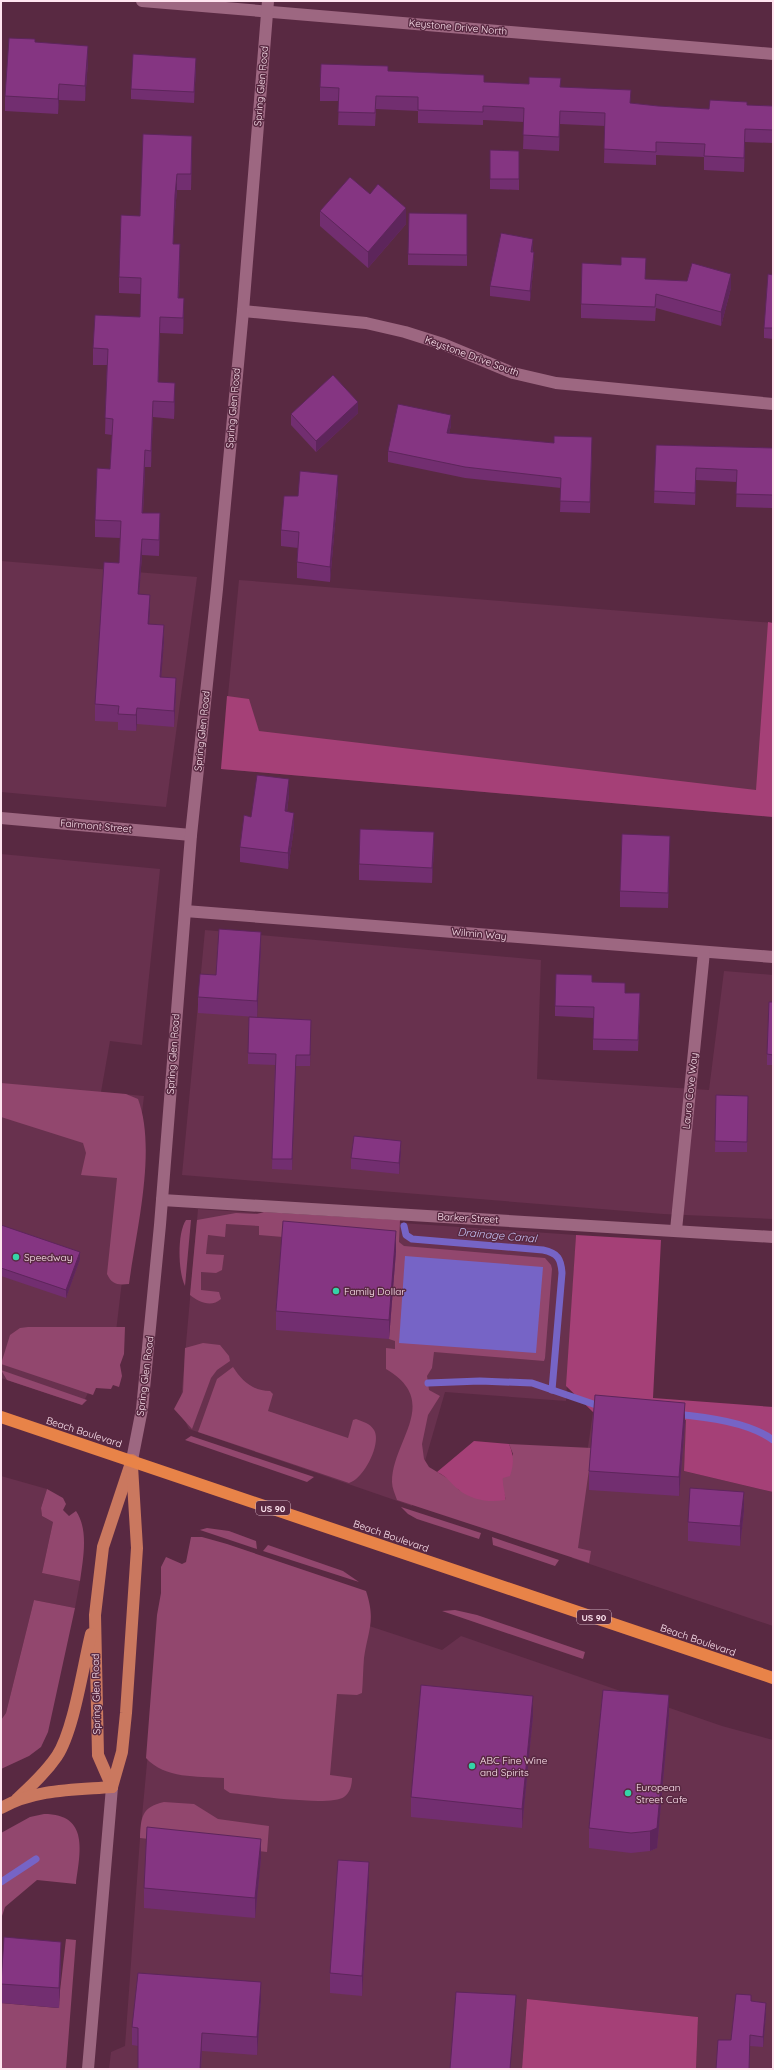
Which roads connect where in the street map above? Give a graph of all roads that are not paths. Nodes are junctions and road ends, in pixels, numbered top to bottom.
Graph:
1 (142, 1) edge
2 (268, 6) edge
3 (773, 54) edge
4 (243, 311) junction
5 (773, 404) edge
6 (1, 818) edge
7 (191, 834) junction
8 (185, 911) junction
9 (704, 952) junction
10 (773, 957) edge
11 (162, 1200) junction
12 (676, 1230) junction
13 (773, 1237) edge
14 (1, 1417) edge
15 (132, 1460) junction
16 (95, 1615) junction
17 (773, 1678) edge
18 (112, 1787) junction
19 (17, 1799) junction
20 (1, 1808) edge
21 (88, 2069) edge

1 - 2 street, Keystone Drive North
2 - 3 street, Keystone Drive North
2 - 4 street, Spring Glen Road
4 - 5 street, Keystone Drive South
4 - 7 street, Spring Glen Road
6 - 7 street, Fairmont Street
7 - 8 street, Spring Glen Road
8 - 9 street, Wilmin Way
8 - 11 street, Spring Glen Road
9 - 10 street, Wilmin Way
9 - 12 street, Laura Cove Way
11 - 12 street, Barker Street
11 - 15 street, Spring Glen Road
12 - 13 street, Barker Street
14 - 15 highway, Beach Boulevard / US 90
15 - 16 main road, Spring Glen Road
15 - 17 highway, Beach Boulevard / US 90
15 - 18 main road, Spring Glen Road
16 - 18 main road, Spring Glen Road
16 - 19 main road
18 - 19 main road
18 - 21 street, Spring Glen Road
19 - 20 main road

